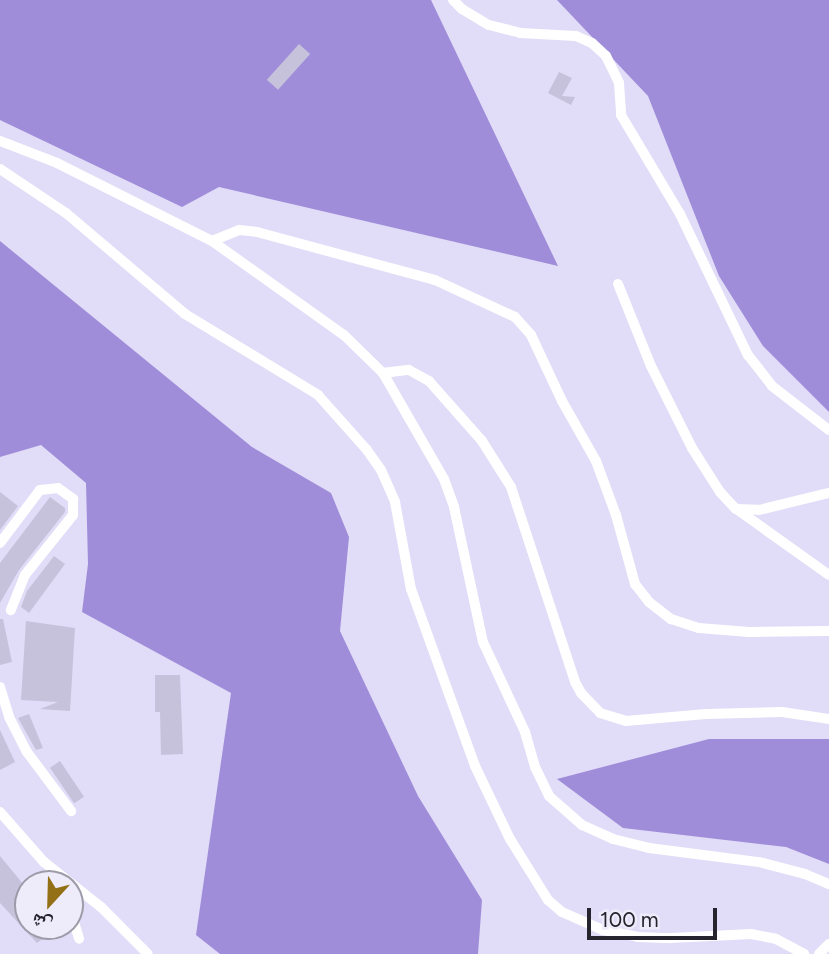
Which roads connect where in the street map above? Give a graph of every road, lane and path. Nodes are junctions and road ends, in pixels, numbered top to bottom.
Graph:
1 (453, 0) edge
2 (0, 141) edge
3 (0, 169) edge
4 (212, 241) junction
5 (618, 284) dead end
6 (383, 373) junction
7 (829, 430) edge
8 (829, 493) edge
9 (735, 509) junction
10 (0, 543) edge
11 (829, 575) edge
12 (11, 610) dead end
13 (829, 631) edge
14 (0, 687) edge
15 (829, 719) edge
16 (71, 811) dead end
17 (0, 812) edge
18 (53, 870) edge
19 (829, 884) edge
20 (84, 895) edge
21 (829, 944) edge
22 (148, 954) edge
23 (804, 954) edge
24 (819, 954) edge

1 - 7 street
2 - 4 street
3 - 23 street
4 - 6 street
4 - 13 street
5 - 9 street
6 - 15 street
6 - 19 street
8 - 9 street
9 - 11 street
10 - 12 street
14 - 16 street
17 - 18 street
20 - 22 street
21 - 24 street

